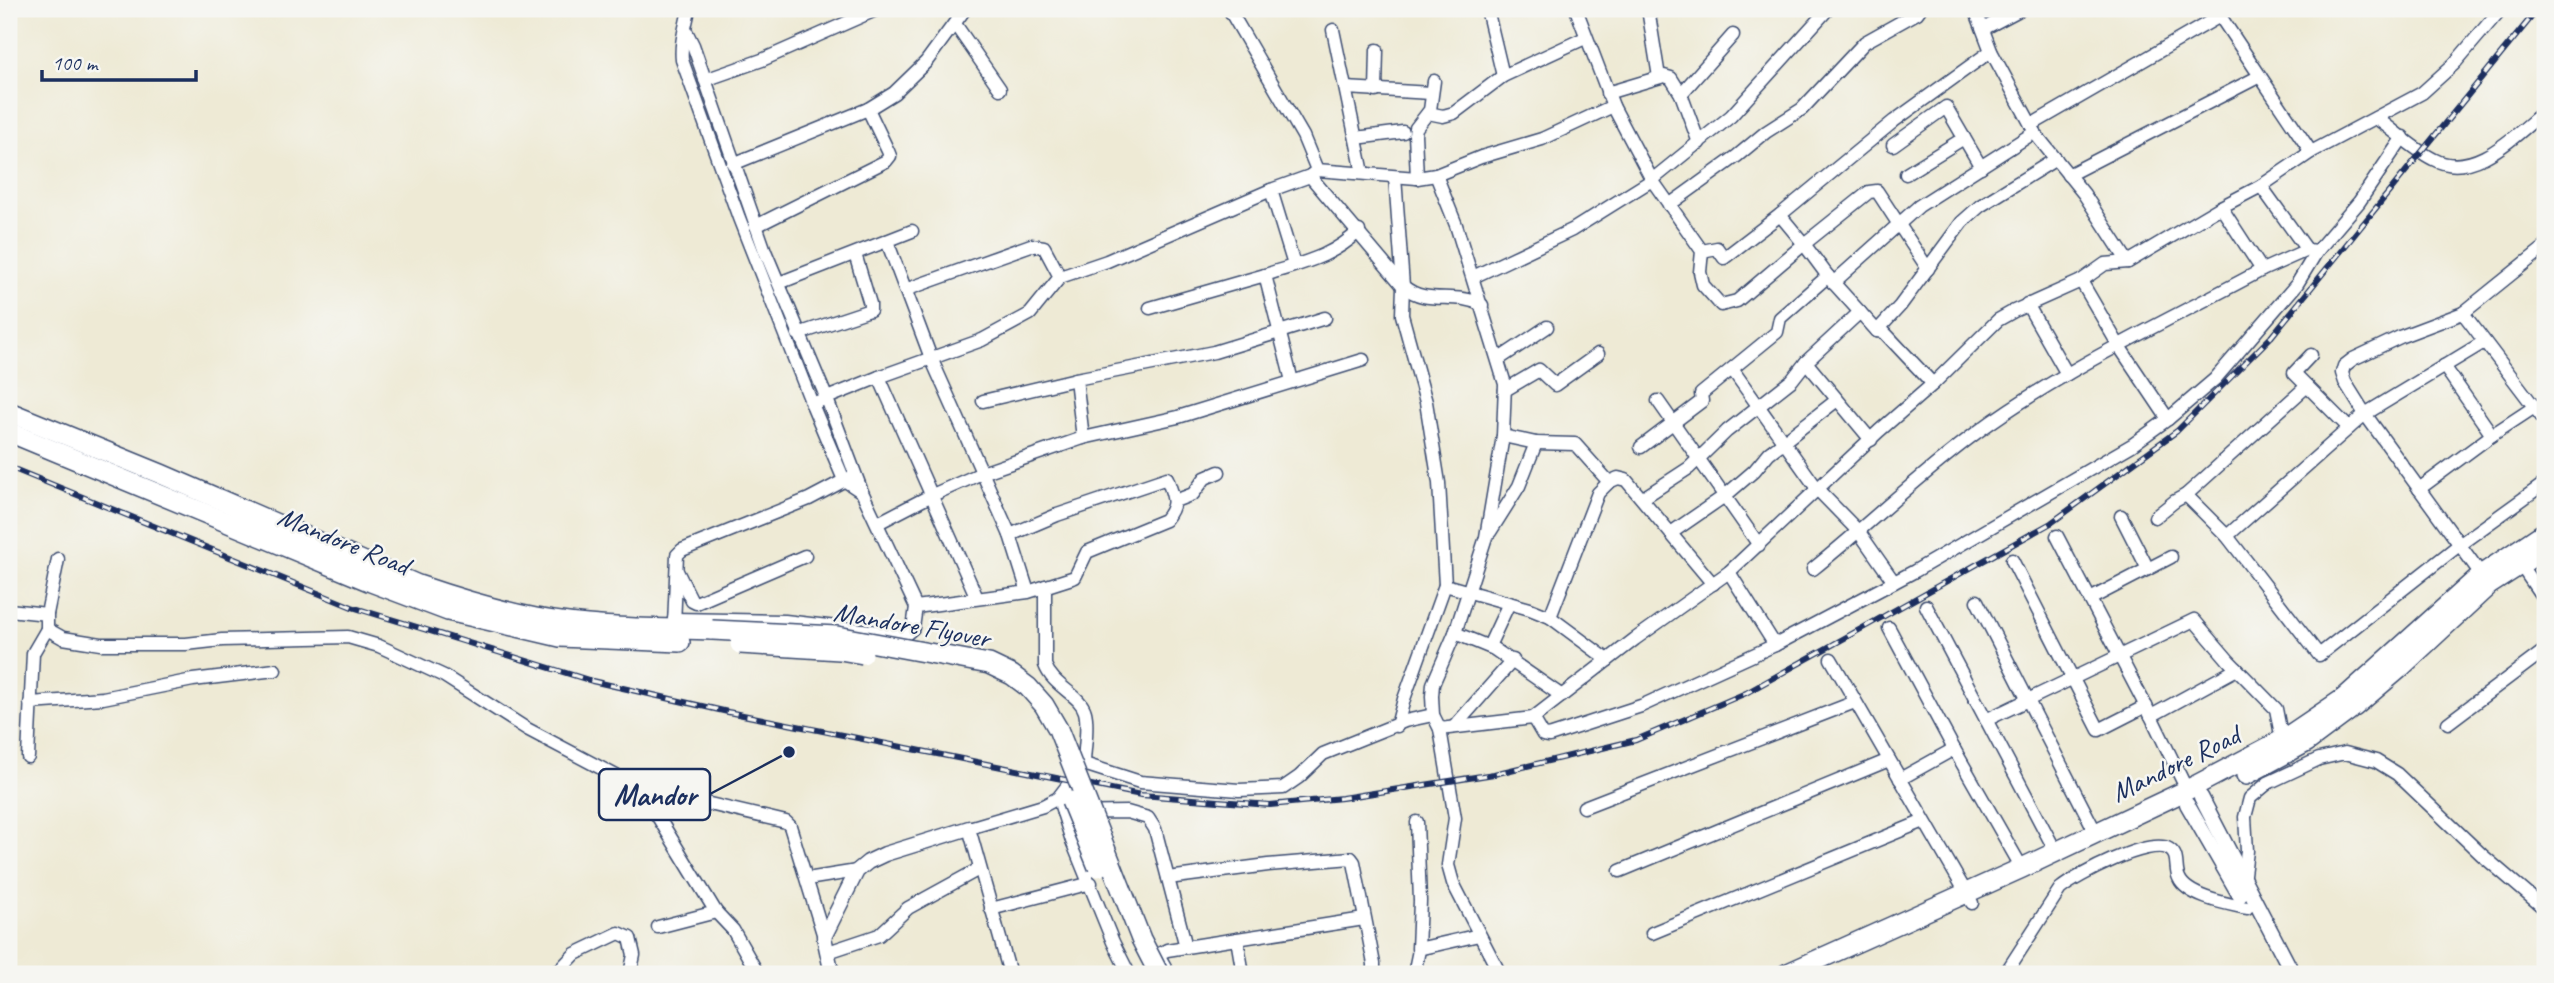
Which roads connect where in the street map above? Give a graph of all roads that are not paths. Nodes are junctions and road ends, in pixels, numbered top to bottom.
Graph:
1 (689, 9) edge
2 (878, 9) edge
3 (965, 9) edge
4 (1229, 9) edge
5 (1487, 9) edge
6 (1576, 9) edge
7 (1648, 9) edge
8 (1828, 9) edge
9 (1920, 9) edge
10 (1975, 9) edge
11 (2021, 9) edge
12 (2501, 9) edge
13 (955, 24) junction
14 (1983, 29) junction
15 (1333, 30) dead end
16 (686, 31) junction
17 (1733, 35) dead end
18 (1585, 37) junction
19 (1377, 50) dead end
20 (1992, 51) junction
21 (1503, 76) junction
22 (2260, 76) junction
23 (1660, 77) junction
24 (705, 80) junction
25 (1346, 88) junction
26 (1000, 89) dead end
27 (1376, 91) junction
28 (1607, 93) junction
29 (1681, 93) junction
30 (1613, 106) junction
31 (868, 108) junction
32 (2545, 111) edge
33 (1428, 113) junction
34 (2376, 118) junction
35 (2033, 129) junction
36 (1403, 132) dead end
37 (1356, 138) junction
38 (1964, 138) junction
39 (2403, 138) junction
40 (1699, 143) junction
41 (1893, 145) dead end
42 (2311, 152) junction
43 (2056, 159) junction
44 (733, 164) junction
45 (1981, 167) junction
46 (1363, 173) junction
47 (1906, 174) dead end
48 (1311, 175) junction
49 (1436, 175) junction
50 (2068, 175) junction
51 (1395, 177) junction
52 (1417, 178) junction
53 (1652, 180) junction
54 (2261, 186) junction
55 (1271, 190) junction
56 (1669, 205) junction
57 (2221, 206) junction
58 (1780, 215) junction
59 (1899, 224) junction
60 (756, 226) junction
61 (912, 231) dead end
62 (1351, 238) junction
63 (887, 241) junction
64 (1804, 244) junction
65 (2545, 247) edge
66 (1702, 251) junction
67 (2312, 251) junction
68 (855, 254) junction
69 (2128, 262) junction
70 (1294, 265) junction
71 (1928, 270) junction
72 (2262, 270) junction
73 (1265, 275) junction
74 (1060, 277) junction
75 (1473, 277) junction
76 (1831, 279) junction
77 (2081, 281) junction
78 (779, 283) junction
79 (905, 290) junction
80 (1403, 291) junction
81 (2026, 304) junction
82 (1482, 305) junction
83 (1150, 308) dead end
84 (1860, 312) junction
85 (2463, 313) junction
86 (1325, 318) dead end
87 (1546, 327) dead end
88 (1279, 330) junction
89 (1877, 331) junction
90 (798, 334) junction
91 (2484, 342) junction
92 (2119, 345) junction
93 (1598, 354) dead end
94 (2311, 355) dead end
95 (930, 358) junction
96 (1499, 359) junction
97 (1363, 360) dead end
98 (1806, 362) junction
99 (2444, 366) junction
100 (1732, 369) junction
101 (2067, 374) junction
102 (878, 377) junction
103 (1076, 380) junction
104 (1292, 381) junction
105 (1933, 384) junction
106 (2308, 386) junction
107 (1505, 390) junction
108 (827, 399) junction
109 (1837, 400) junction
110 (983, 401) dead end
111 (1658, 401) dead end
112 (812, 404) junction
113 (2536, 406) junction
114 (1759, 407) junction
115 (9, 412) edge
116 (2365, 414) junction
117 (2168, 419) junction
118 (2545, 421) edge
119 (1674, 422) junction
120 (2349, 428) junction
121 (9, 432) edge
122 (2492, 435) junction
123 (1503, 436) junction
124 (1083, 438) junction
125 (1871, 440) junction
126 (1784, 441) junction
127 (1536, 443) junction
128 (1641, 447) dead end
129 (1699, 458) junction
130 (1219, 472) dead end
131 (982, 473) junction
132 (850, 477) junction
133 (1609, 482) junction
134 (2545, 483) edge
135 (2419, 489) junction
136 (1818, 490) junction
137 (1726, 495) junction
138 (2186, 495) junction
139 (930, 496) junction
140 (1643, 498) junction
141 (1175, 501) junction
142 (2121, 516) dead end
143 (2155, 517) dead end
144 (878, 523) junction
145 (1859, 532) junction
146 (2545, 532) edge
147 (1671, 533) junction
148 (1010, 535) junction
149 (2057, 536) dead end
150 (2227, 536) junction
151 (1486, 537) junction
152 (1759, 545) junction
153 (2459, 545) junction
154 (2545, 549) edge
155 (805, 556) dead end
156 (2171, 557) dead end
157 (58, 559) dead end
158 (2012, 560) dead end
159 (2520, 564) junction
160 (1813, 569) dead end
161 (2148, 569) junction
162 (677, 570) junction
163 (1729, 572) junction
164 (2485, 580) junction
165 (1894, 582) junction
166 (1713, 584) junction
167 (1446, 585) junction
168 (1045, 586) junction
169 (1467, 589) junction
170 (1028, 592) junction
171 (978, 598) junction
172 (2090, 599) junction
173 (1976, 601) dead end
174 (2545, 601) edge
175 (1509, 603) junction
176 (1926, 606) dead end
177 (916, 607) junction
178 (9, 610) edge
179 (47, 614) junction
180 (1549, 617) junction
181 (1889, 628) dead end
182 (47, 629) junction
183 (674, 630) junction
184 (1455, 633) junction
185 (713, 637) junction
186 (1776, 645) junction
187 (1489, 646) junction
188 (2545, 650) edge
189 (2120, 656) junction
190 (1831, 659) dead end
191 (1513, 660) junction
192 (1608, 660) junction
193 (2237, 669) junction
194 (275, 670) dead end
195 (2072, 679) junction
196 (1562, 696) junction
197 (2027, 701) junction
198 (1855, 702) junction
199 (30, 703) junction
200 (2149, 711) junction
201 (1430, 716) junction
202 (1533, 718) junction
203 (1986, 720) junction
204 (2448, 723) dead end
205 (1401, 724) junction
206 (1454, 727) junction
207 (1440, 729) junction
208 (2283, 740) junction
209 (1954, 749) junction
210 (28, 757) dead end
211 (1889, 760) junction
212 (1084, 764) junction
213 (1900, 779) junction
214 (637, 787) junction
215 (2192, 797) junction
216 (1058, 798) junction
217 (1584, 807) dead end
218 (1063, 813) junction
219 (1924, 821) junction
220 (1417, 822) dead end
221 (969, 828) junction
222 (2096, 833) junction
223 (2056, 852) junction
224 (2226, 860) junction
225 (2022, 868) junction
226 (979, 869) junction
227 (857, 871) junction
228 (1620, 871) dead end
229 (1168, 878) junction
230 (807, 879) junction
231 (2243, 882) junction
232 (1091, 883) junction
233 (1969, 898) junction
234 (2246, 908) junction
235 (990, 909) junction
236 (2545, 909) edge
237 (716, 912) junction
238 (1364, 919) junction
239 (658, 928) dead end
240 (1652, 933) dead end
241 (1479, 935) junction
242 (824, 937) junction
243 (1237, 939) junction
244 (1186, 947) junction
245 (1421, 950) junction
246 (828, 952) junction
247 (756, 970) edge
248 (556, 974) edge
249 (630, 974) edge
250 (742, 974) edge
251 (832, 974) edge
252 (1010, 974) edge
253 (1129, 974) edge
254 (1144, 974) edge
255 (1159, 974) edge
256 (1169, 974) edge
257 (1243, 974) edge
258 (1374, 974) edge
259 (1414, 974) edge
260 (1500, 974) edge
261 (1786, 974) edge
262 (1813, 974) edge
263 (2005, 974) edge
264 (2282, 974) edge
265 (2293, 974) edge

1 - 16 street
2 - 24 street
3 - 13 street
4 - 48 street
5 - 21 street
6 - 18 street
7 - 23 street
8 - 40 street
9 - 56 street
10 - 14 street
11 - 14 street
12 - 34 street
13 - 26 street
13 - 31 street
14 - 20 street
15 - 25 street
16 - 24 street
16 - 112 street
17 - 29 street
18 - 21 street
18 - 28 street
19 - 27 street
20 - 35 street
20 - 58 street
21 - 33 street
22 - 35 street
22 - 42 street
22 - 50 street
23 - 28 street
23 - 29 street
24 - 44 street
25 - 27 street
25 - 37 street
27 - 33 street
28 - 30 street
29 - 40 street
30 - 49 street
30 - 53 street
31 - 44 street
31 - 60 street
32 - 39 street
33 - 52 street
34 - 39 street
34 - 42 street
35 - 43 street
35 - 45 street
36 - 37 street
37 - 46 street
38 - 41 street
38 - 45 street
38 - 47 street
39 - 67 street
40 - 53 street
42 - 54 street
43 - 50 street
43 - 71 street
44 - 60 street
45 - 59 street
46 - 48 street
46 - 51 street
48 - 55 street
48 - 62 street
49 - 52 street
49 - 75 street
50 - 69 street
51 - 52 street
51 - 80 street
53 - 56 street
53 - 75 street
54 - 57 street
54 - 67 street
55 - 70 street
55 - 74 street
56 - 66 street
57 - 69 street
57 - 72 street
58 - 64 street
58 - 66 street
59 - 64 street
59 - 71 street
59 - 76 street
60 - 78 street
61 - 63 street
62 - 70 street
62 - 80 street
63 - 68 street
63 - 79 street
64 - 66 street
64 - 76 street
65 - 85 street
67 - 72 street
67 - 117 street
68 - 78 street
68 - 90 street
69 - 77 street
70 - 73 street
71 - 89 street
72 - 92 street
73 - 83 street
73 - 88 street
74 - 79 street
74 - 95 street
75 - 82 street
76 - 84 street
76 - 100 street
77 - 81 street
77 - 92 street
78 - 90 street
79 - 95 street
80 - 82 street
80 - 167 street
81 - 101 street
81 - 105 street
82 - 96 street
84 - 89 street
84 - 98 street
85 - 91 street
85 - 116 street
86 - 88 street
87 - 96 street
88 - 103 street
88 - 104 street
89 - 105 street
90 - 108 street
91 - 99 street
91 - 113 street
92 - 101 street
92 - 117 street
93 - 107 street
94 - 106 street
95 - 102 street
95 - 131 street
96 - 107 street
97 - 104 street
98 - 109 street
98 - 114 street
99 - 116 street
99 - 122 street
100 - 114 street
100 - 119 street
101 - 145 street
102 - 108 street
102 - 139 street
103 - 110 street
103 - 124 street
104 - 124 street
105 - 125 street
106 - 120 street
106 - 138 street
107 - 123 street
108 - 112 street
108 - 132 street
109 - 125 street
109 - 126 street
111 - 119 street
112 - 132 street
113 - 118 street
113 - 122 street
114 - 126 street
114 - 129 street
115 - 183 highway
116 - 120 street
116 - 135 street
117 - 165 street
119 - 128 street
119 - 129 street
120 - 150 street
121 - 183 highway, Mandore Road
122 - 135 street
123 - 127 street
123 - 151 street
124 - 131 street
125 - 136 street
126 - 136 street
126 - 137 street
127 - 133 street
127 - 151 street
129 - 137 street
129 - 140 street
130 - 141 street
131 - 139 street
131 - 148 street
132 - 144 street
132 - 162 street
133 - 140 street
133 - 180 street
134 - 153 street
135 - 153 street
136 - 145 street
136 - 152 street
137 - 147 street
137 - 152 street
138 - 143 street
138 - 150 street
139 - 144 street
139 - 171 street
140 - 147 street
141 - 148 street
141 - 168 street
142 - 161 street
144 - 177 street
145 - 160 street
145 - 165 street
146 - 164 highway, Mandore Road
147 - 166 street
148 - 170 street
149 - 172 street
150 - 153 street
151 - 169 street
152 - 163 street
153 - 164 street
154 - 159 highway, Mandore Road
155 - 162 street
156 - 161 street
157 - 179 street
158 - 195 street
159 - 164 highway, Mandore Road
159 - 174 street
161 - 172 street
162 - 183 street
163 - 166 street
163 - 186 street
164 - 208 highway, Mandore Road
164 - 215 highway, Mandore Road
165 - 186 street
166 - 192 street
167 - 169 street
167 - 205 street
168 - 170 street
168 - 212 street
169 - 175 street
169 - 184 street
170 - 171 street
171 - 177 street
172 - 189 street
173 - 197 street
175 - 180 street
175 - 187 street
176 - 203 street
177 - 183 street
178 - 179 street
179 - 182 street
180 - 192 street
181 - 209 street
182 - 199 street
182 - 214 street
183 - 185 highway, Mandore Flyover
184 - 187 street
184 - 201 street
185 - 254 highway, Mandore Flyover, bridge
185 - 255 highway, Mandore Flyover, bridge
186 - 202 street
187 - 191 street
188 - 204 street
189 - 193 street
189 - 195 street
189 - 200 street
190 - 198 street
191 - 196 street
191 - 206 street
192 - 196 street
193 - 200 street
193 - 208 street
194 - 199 street
195 - 197 street
195 - 200 street
196 - 202 street
197 - 203 street
197 - 222 street
198 - 211 street
198 - 217 street
199 - 210 street
200 - 215 street
201 - 205 street
201 - 207 street
202 - 206 street
203 - 223 street
205 - 212 street
206 - 207 street
207 - 241 street
208 - 215 highway, Mandore Road
209 - 213 street
209 - 225 street
211 - 213 street
211 - 228 street
212 - 216 street
213 - 219 street
214 - 230 street
214 - 237 street
215 - 222 highway, Mandore Road
215 - 224 street
215 - 233 highway, Mandore Road
216 - 218 street
216 - 221 street
218 - 229 street
218 - 232 street
219 - 233 street
219 - 240 street
220 - 245 street
221 - 226 street
221 - 227 street
222 - 223 highway, Mandore Road
223 - 225 highway, Mandore Road
224 - 231 street
224 - 234 street
225 - 233 highway, Mandore Road
226 - 235 street
226 - 246 street
227 - 230 street
227 - 242 street
229 - 238 street
229 - 244 street
230 - 242 street
231 - 236 street
231 - 265 street
232 - 235 street
232 - 253 street
233 - 261 highway, Mandore Road
233 - 262 highway, Mandore Road
234 - 263 street
234 - 264 street
235 - 252 street
237 - 239 street
237 - 247 street
238 - 243 street
238 - 258 street
241 - 245 street
241 - 260 street
242 - 246 street
243 - 244 street
243 - 257 street
244 - 256 street
245 - 259 street
246 - 251 street
247 - 250 street
248 - 249 street

